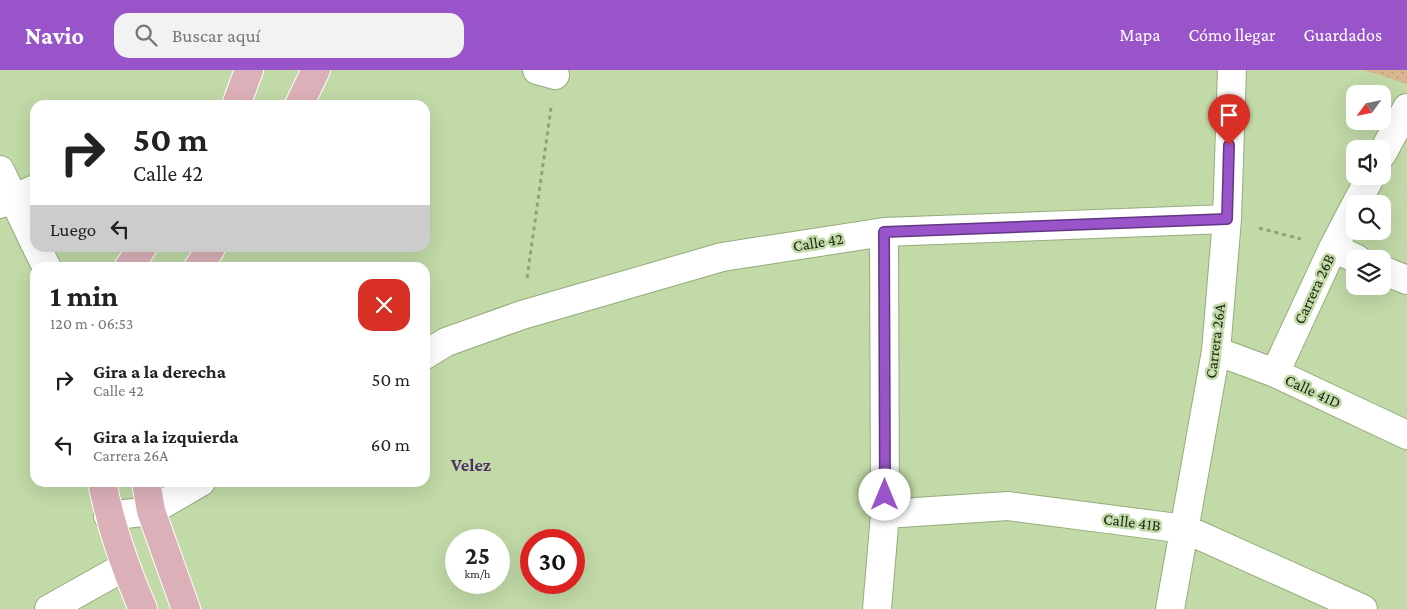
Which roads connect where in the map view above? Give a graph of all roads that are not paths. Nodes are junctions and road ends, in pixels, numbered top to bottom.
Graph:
1 (249, 70) edge
2 (316, 70) edge
3 (1232, 70) edge
4 (238, 100) edge
5 (301, 100) edge
6 (1407, 108) edge
7 (1390, 140) edge
8 (0, 170) edge
9 (16, 197) edge
10 (1227, 219) junction
11 (1346, 224) edge
12 (30, 232) edge
13 (884, 232) junction
14 (1333, 248) junction
15 (1346, 254) edge
16 (1391, 274) edge
17 (1407, 280) edge
18 (1216, 351) junction
19 (430, 352) edge
20 (1274, 373) junction
21 (1407, 435) edge
22 (103, 487) edge
23 (147, 487) edge
24 (192, 487) edge
25 (151, 511) junction
26 (885, 514) junction
27 (108, 516) junction
28 (1185, 528) junction
29 (124, 567) junction
30 (49, 609) edge
31 (143, 609) edge
32 (186, 609) edge
33 (877, 609) edge
34 (1170, 609) edge
35 (1363, 609) edge

1 - 4 main road
2 - 5 main road
3 - 10 street, Carrera 26A
6 - 7 street
8 - 9 street
9 - 12 street
10 - 13 street, Calle 42
10 - 18 street, Carrera 26A
11 - 14 street, Carrera 26B
13 - 19 street, Calle 42
13 - 26 street
14 - 15 street
14 - 20 street, Carrera 26B
16 - 17 street
18 - 20 street, Calle 41D
18 - 28 street, Carrera 26A
20 - 21 street, Calle 41D
22 - 27 main road
23 - 25 main road
24 - 25 street
25 - 27 street
25 - 32 main road
26 - 28 street, Calle 41B
26 - 33 street
27 - 29 main road
28 - 34 street, Carrera 26A
28 - 35 street, Calle 41B
29 - 30 street
29 - 31 main road

